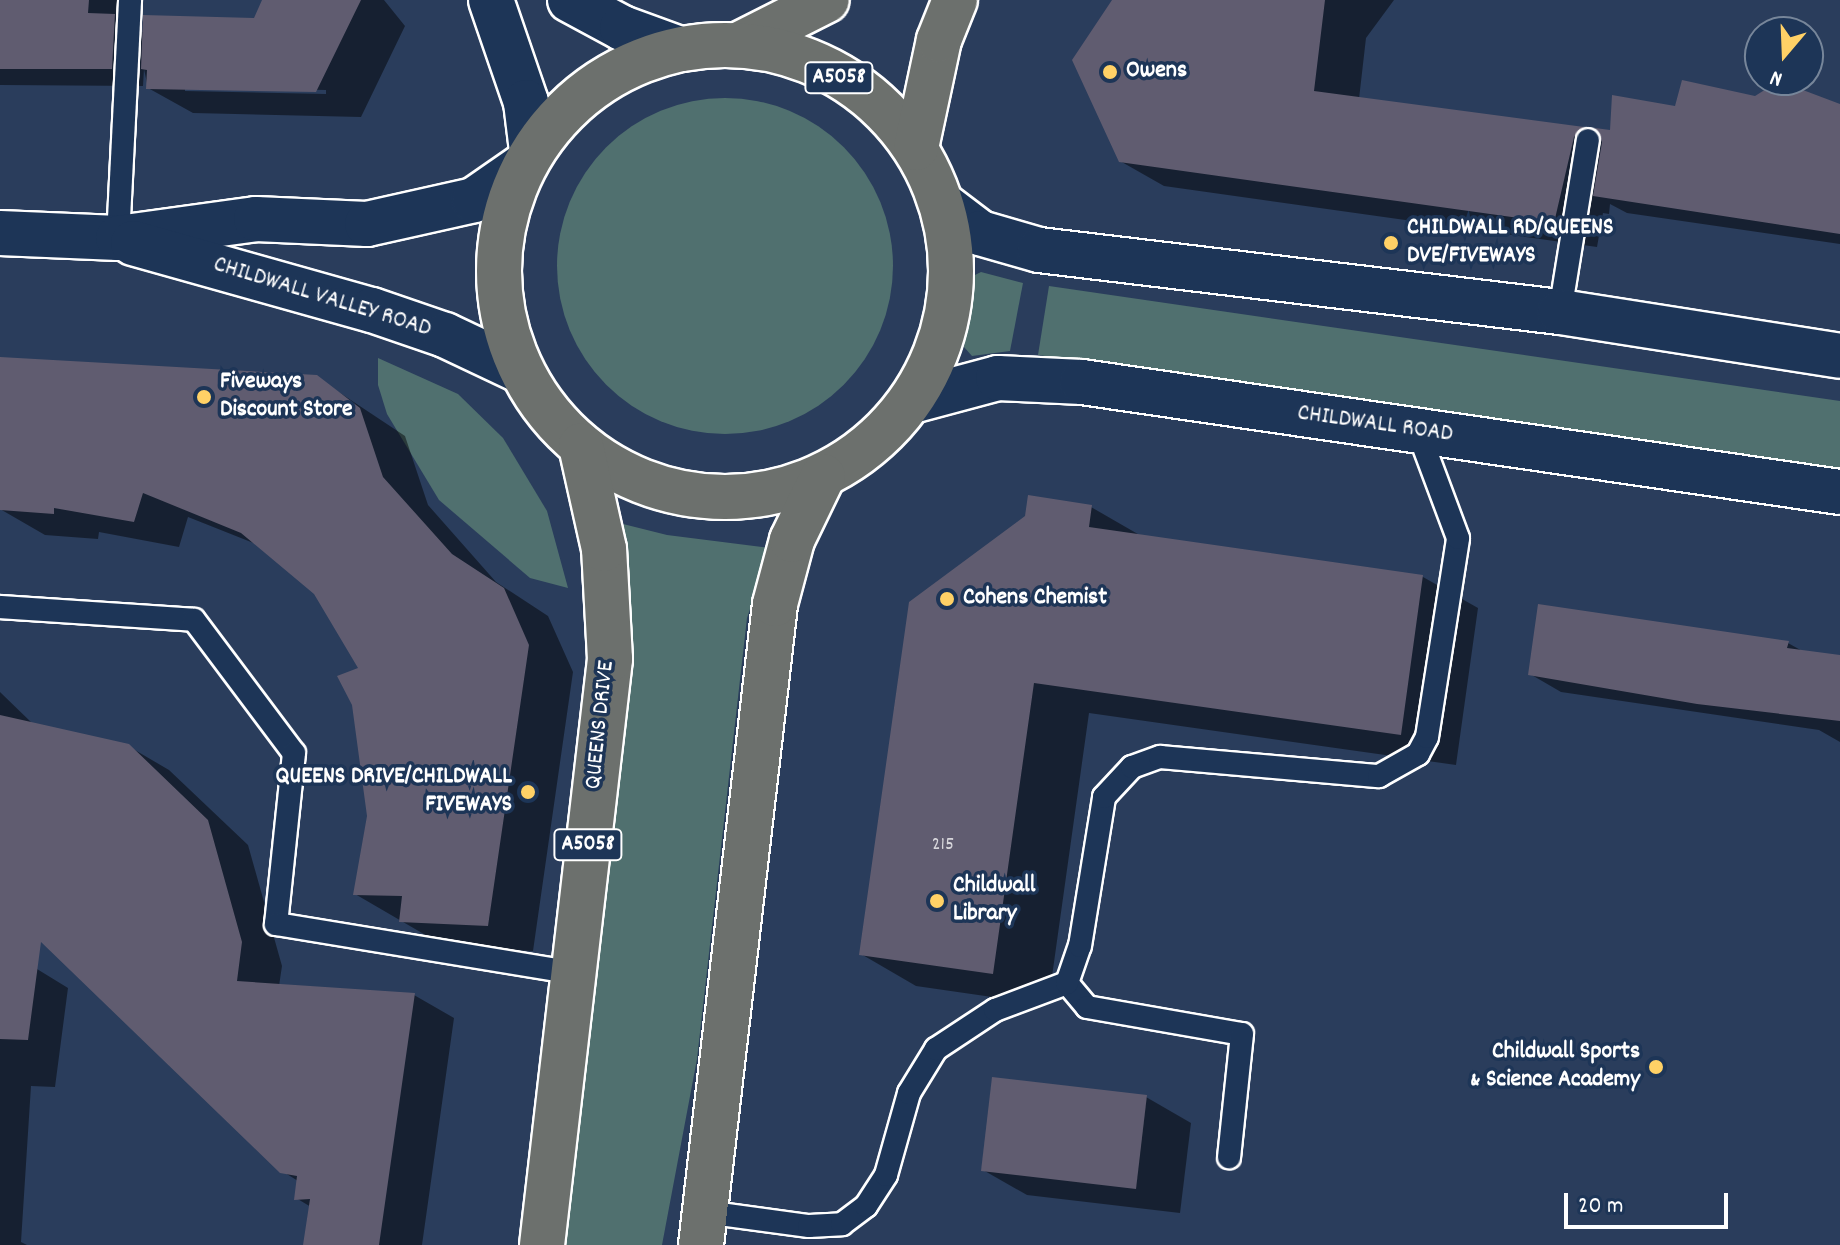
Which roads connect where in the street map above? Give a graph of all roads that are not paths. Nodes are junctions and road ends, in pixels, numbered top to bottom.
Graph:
1 (130, 0) edge
2 (491, 0) edge
3 (570, 0) edge
4 (827, 0) edge
5 (955, 0) edge
6 (740, 44) junction
7 (680, 49) junction
8 (1588, 140) dead end
9 (916, 148) junction
10 (528, 159) junction
11 (942, 204) junction
12 (0, 233) edge
13 (118, 238) junction
14 (1560, 312) junction
15 (1840, 356) edge
16 (521, 371) junction
17 (912, 401) junction
18 (1418, 431) junction
19 (581, 446) junction
20 (823, 476) junction
21 (1840, 492) edge
22 (0, 607) edge
23 (574, 973) junction
24 (1067, 983) junction
25 (1229, 1157) dead end
26 (703, 1228) edge
27 (542, 1245) edge

1 - 13 lane
2 - 10 main road
3 - 7 main road
4 - 6 highway, A5058
5 - 9 highway
6 - 7 highway, A5058
6 - 9 highway, A5058
7 - 10 highway, A5058
8 - 14 lane
9 - 11 highway, A5058
10 - 13 main road, CHILDWALL VALLEY ROAD
10 - 16 highway, A5058
11 - 14 main road
11 - 17 highway, A5058
12 - 13 main road, CHILDWALL VALLEY ROAD
13 - 16 main road, CHILDWALL VALLEY ROAD
14 - 15 main road
16 - 19 highway, A5058
17 - 18 main road, CHILDWALL ROAD
17 - 20 highway, A5058
18 - 21 main road, CHILDWALL ROAD
18 - 24 lane
19 - 20 highway, A5058
19 - 23 highway, QUEENS DRIVE / A5058
20 - 26 highway
22 - 23 lane
23 - 27 highway, QUEENS DRIVE / A5058
24 - 25 lane
24 - 26 lane

